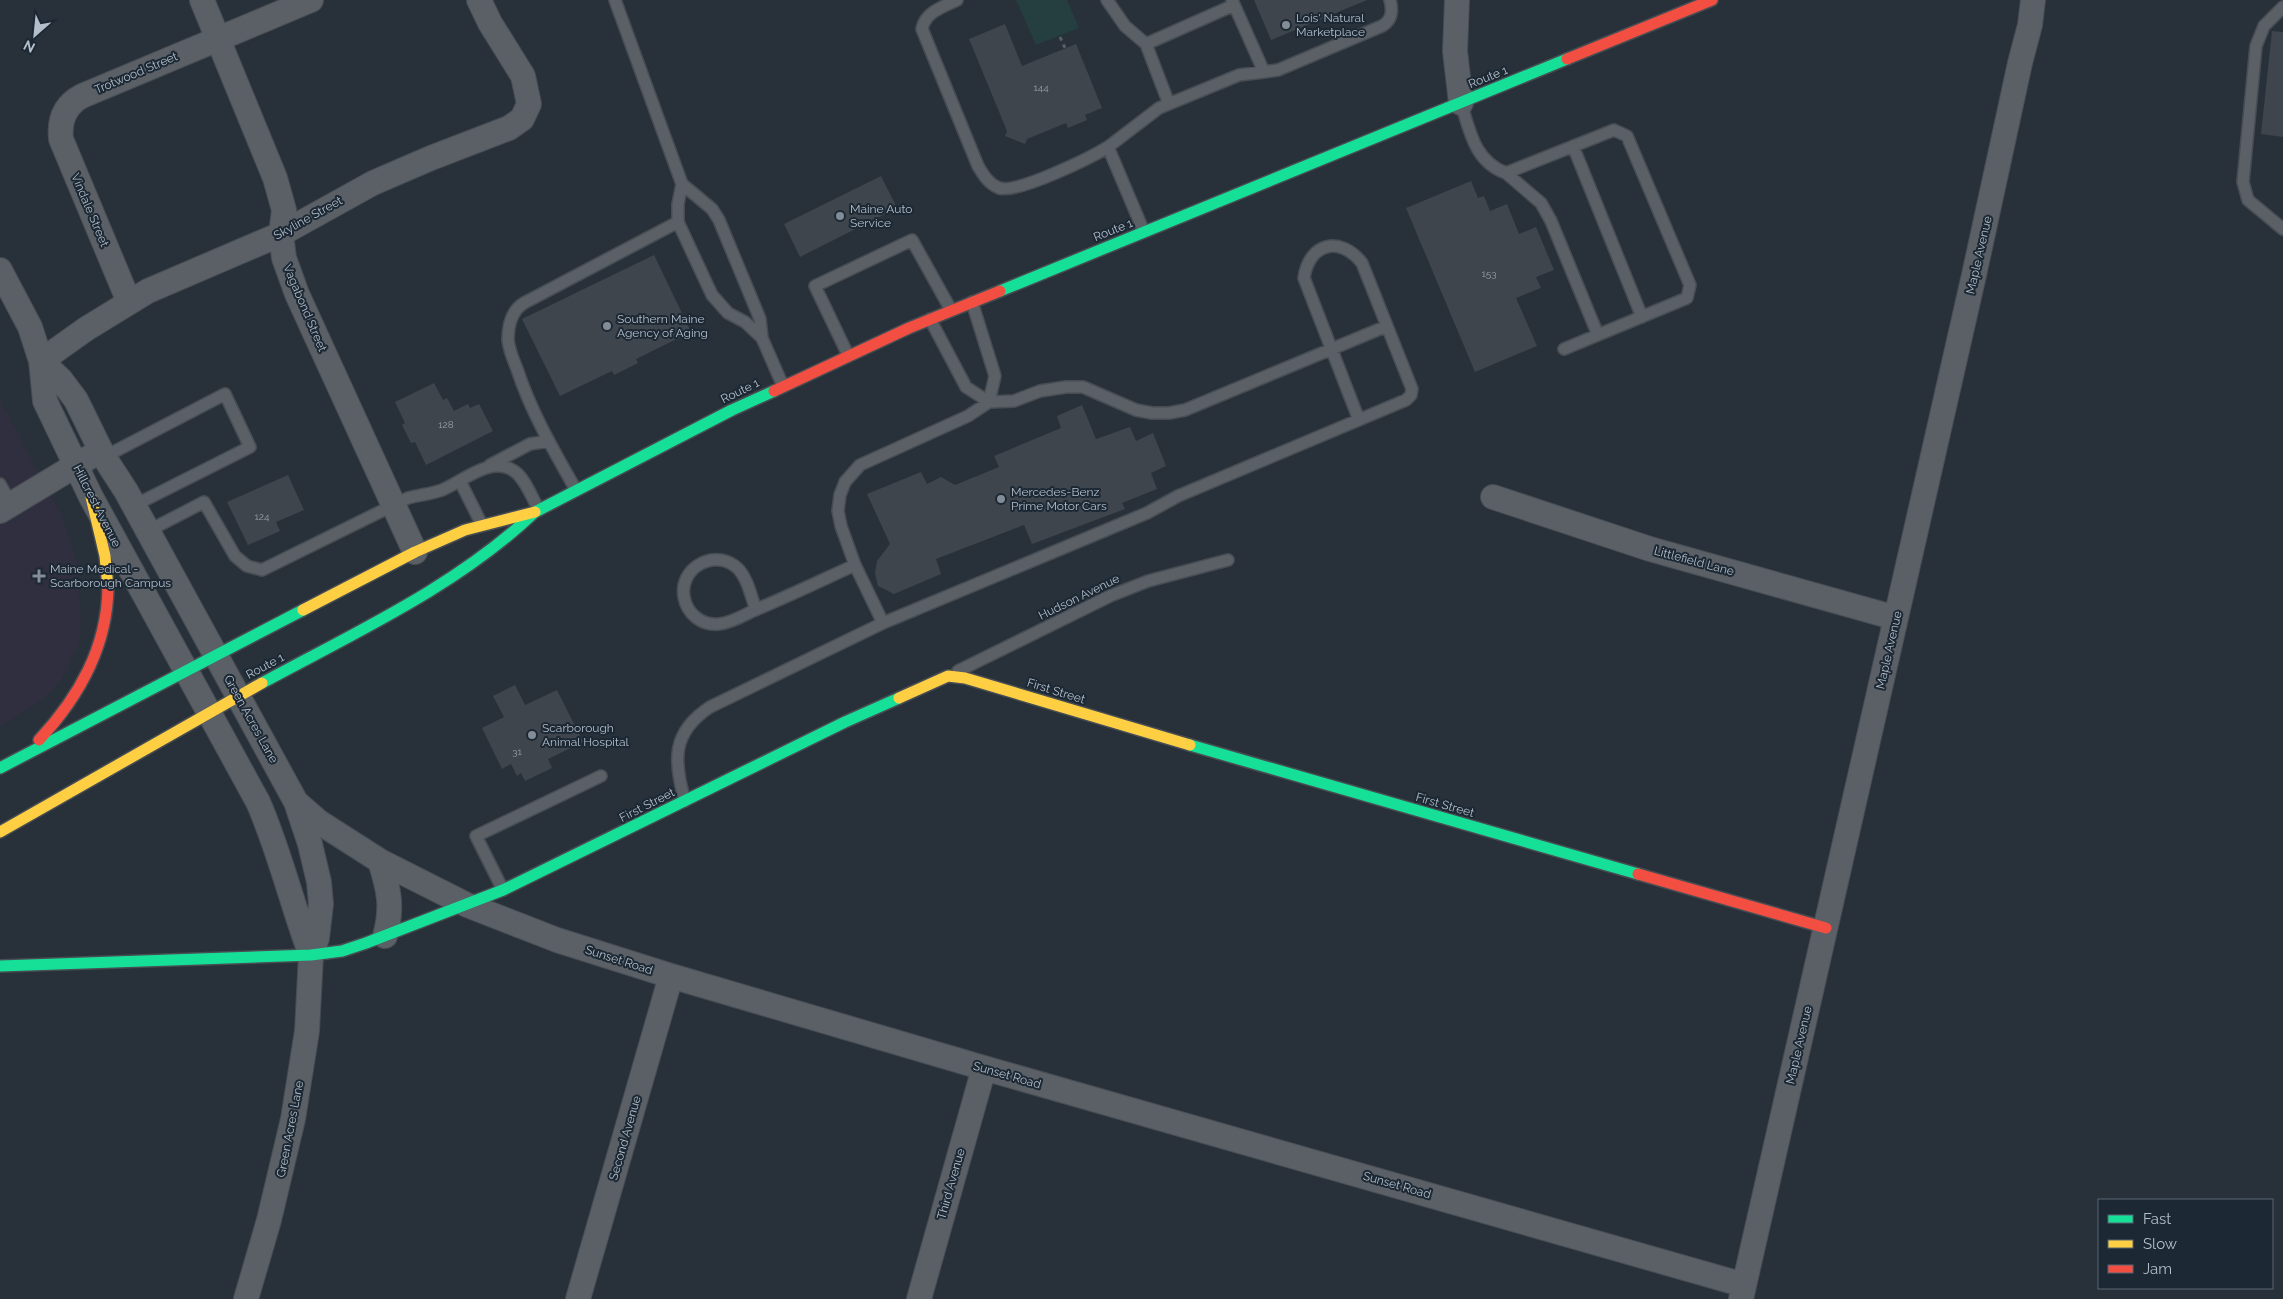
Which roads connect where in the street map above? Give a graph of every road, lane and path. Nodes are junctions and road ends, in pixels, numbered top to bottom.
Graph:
1 (202, 0) edge
2 (310, 0) edge
3 (479, 0) edge
4 (615, 0) edge
5 (957, 0) edge
6 (1107, 0) edge
7 (1390, 0) edge
8 (1457, 0) edge
9 (1712, 0) edge
10 (2033, 0) edge
11 (1233, 2) edge
12 (2283, 7) edge
13 (1060, 37) dead end
14 (217, 38) junction
15 (1146, 44) junction
16 (1065, 48) dead end
17 (1264, 72) junction
18 (1461, 103) junction
19 (1169, 104) junction
20 (62, 117) joint
21 (1573, 146) junction
22 (1108, 147) junction
23 (1506, 174) junction
24 (682, 184) junction
25 (678, 222) junction
26 (2283, 229) edge
27 (1144, 232) junction
28 (281, 234) junction
29 (0, 270) edge
30 (128, 302) junction
31 (972, 302) junction
32 (951, 310) junction
33 (1642, 317) junction
34 (930, 319) junction
35 (1387, 326) junction
36 (1598, 335) junction
37 (762, 338) junction
38 (1330, 348) junction
39 (1564, 349) dead end
40 (848, 355) junction
41 (41, 361) junction
42 (783, 386) junction
43 (989, 402) junction
44 (1359, 420) junction
45 (549, 440) junction
46 (102, 454) junction
47 (76, 466) junction
48 (480, 471) junction
49 (460, 481) junction
50 (576, 490) junction
51 (1493, 497) dead end
52 (91, 498) junction
53 (4, 500) edge
54 (133, 506) junction
55 (393, 506) junction
56 (537, 511) junction
57 (482, 525) junction
58 (146, 532) junction
59 (414, 552) junction
60 (1228, 560) dead end
61 (855, 564) junction
62 (756, 610) junction
63 (1896, 618) junction
64 (883, 623) junction
65 (215, 656) junction
66 (186, 671) junction
67 (948, 676) junction
68 (238, 696) junction
69 (210, 711) junction
70 (24, 754) junction
71 (0, 768) edge
72 (601, 776) dead end
73 (685, 801) junction
74 (296, 802) junction
75 (0, 832) edge
76 (380, 861) junction
77 (503, 890) junction
78 (467, 905) junction
79 (1826, 928) junction
80 (385, 936) junction
81 (311, 955) junction
82 (0, 966) edge
83 (671, 976) junction
84 (984, 1068) junction
85 (1743, 1292) edge
86 (246, 1299) edge
87 (578, 1299) edge
88 (919, 1299) edge

1 - 14 street, Vagabond Street
2 - 14 street, Trotwood Street
3 - 28 street, Skyline Street
4 - 24 lane
5 - 22 lane
6 - 15 lane
7 - 17 lane
8 - 18 street
9 - 18 main road, Route 1
10 - 63 street, Maple Avenue
11 - 15 lane
11 - 17 lane
12 - 26 lane
13 - 16 path
14 - 20 street, Trotwood Street
14 - 28 street, Vagabond Street
15 - 19 lane
17 - 19 lane
18 - 23 lane
18 - 27 main road, Route 1
19 - 22 lane
20 - 30 street, Vindale Street
21 - 23 lane
21 - 33 lane
21 - 33 lane
22 - 27 lane
23 - 36 lane
24 - 25 lane
24 - 37 lane
25 - 37 lane
25 - 45 lane
27 - 31 main road, Route 1
28 - 30 street, Skyline Street
28 - 55 street, Vagabond Street
29 - 41 street, Hillcrest Avenue
30 - 41 street, Skyline Street
31 - 32 main road, Route 1
31 - 43 lane
32 - 34 main road, Route 1
32 - 40 lane
33 - 36 lane
34 - 40 main road, Route 1
34 - 43 lane
35 - 38 lane
35 - 38 lane
35 - 44 lane
36 - 39 lane
37 - 42 lane
38 - 43 lane
38 - 44 lane
40 - 42 main road, Route 1
41 - 46 street
41 - 47 street, Hillcrest Avenue
42 - 50 main road, Route 1
43 - 61 lane
44 - 64 lane
45 - 48 lane
45 - 50 lane
46 - 47 street
46 - 54 street
46 - 54 lane
47 - 52 street, Hillcrest Avenue
47 - 53 street
48 - 49 lane
48 - 56 lane
49 - 55 lane
49 - 57 lane
50 - 56 main road, Route 1
51 - 63 street, Littlefield Lane
52 - 66 street, Hillcrest Avenue
52 - 70 main road
54 - 58 street
55 - 58 lane
55 - 59 street, Vagabond Street
56 - 57 main road, Route 1
56 - 68 main road, Route 1
57 - 59 main road, Route 1
58 - 65 street
59 - 65 main road, Route 1
60 - 67 lane, Hudson Avenue
61 - 62 lane
61 - 64 lane
62 - 62 lane
63 - 79 street, Maple Avenue
64 - 73 lane
65 - 66 main road, Route 1
65 - 68 street, Green Acres Lane
66 - 69 street, Green Acres Lane
66 - 70 main road, Route 1
67 - 73 main road, First Street
67 - 79 main road, First Street
68 - 69 main road, Route 1
68 - 74 street, Green Acres Lane
69 - 75 main road, Route 1
69 - 81 street, Green Acres Lane
70 - 71 main road, Route 1
72 - 77 lane
73 - 77 main road, First Street
74 - 76 street, Sunset Road
74 - 81 street, Green Acres Lane
76 - 78 street, Sunset Road
76 - 80 street
77 - 78 main road, First Street
78 - 80 main road, First Street
78 - 83 street, Sunset Road
79 - 85 street, Maple Avenue
80 - 81 main road, First Street
81 - 82 main road, First Street
81 - 86 street, Green Acres Lane
83 - 84 street, Sunset Road
83 - 87 street, Second Avenue
84 - 85 street, Sunset Road
84 - 88 street, Third Avenue

